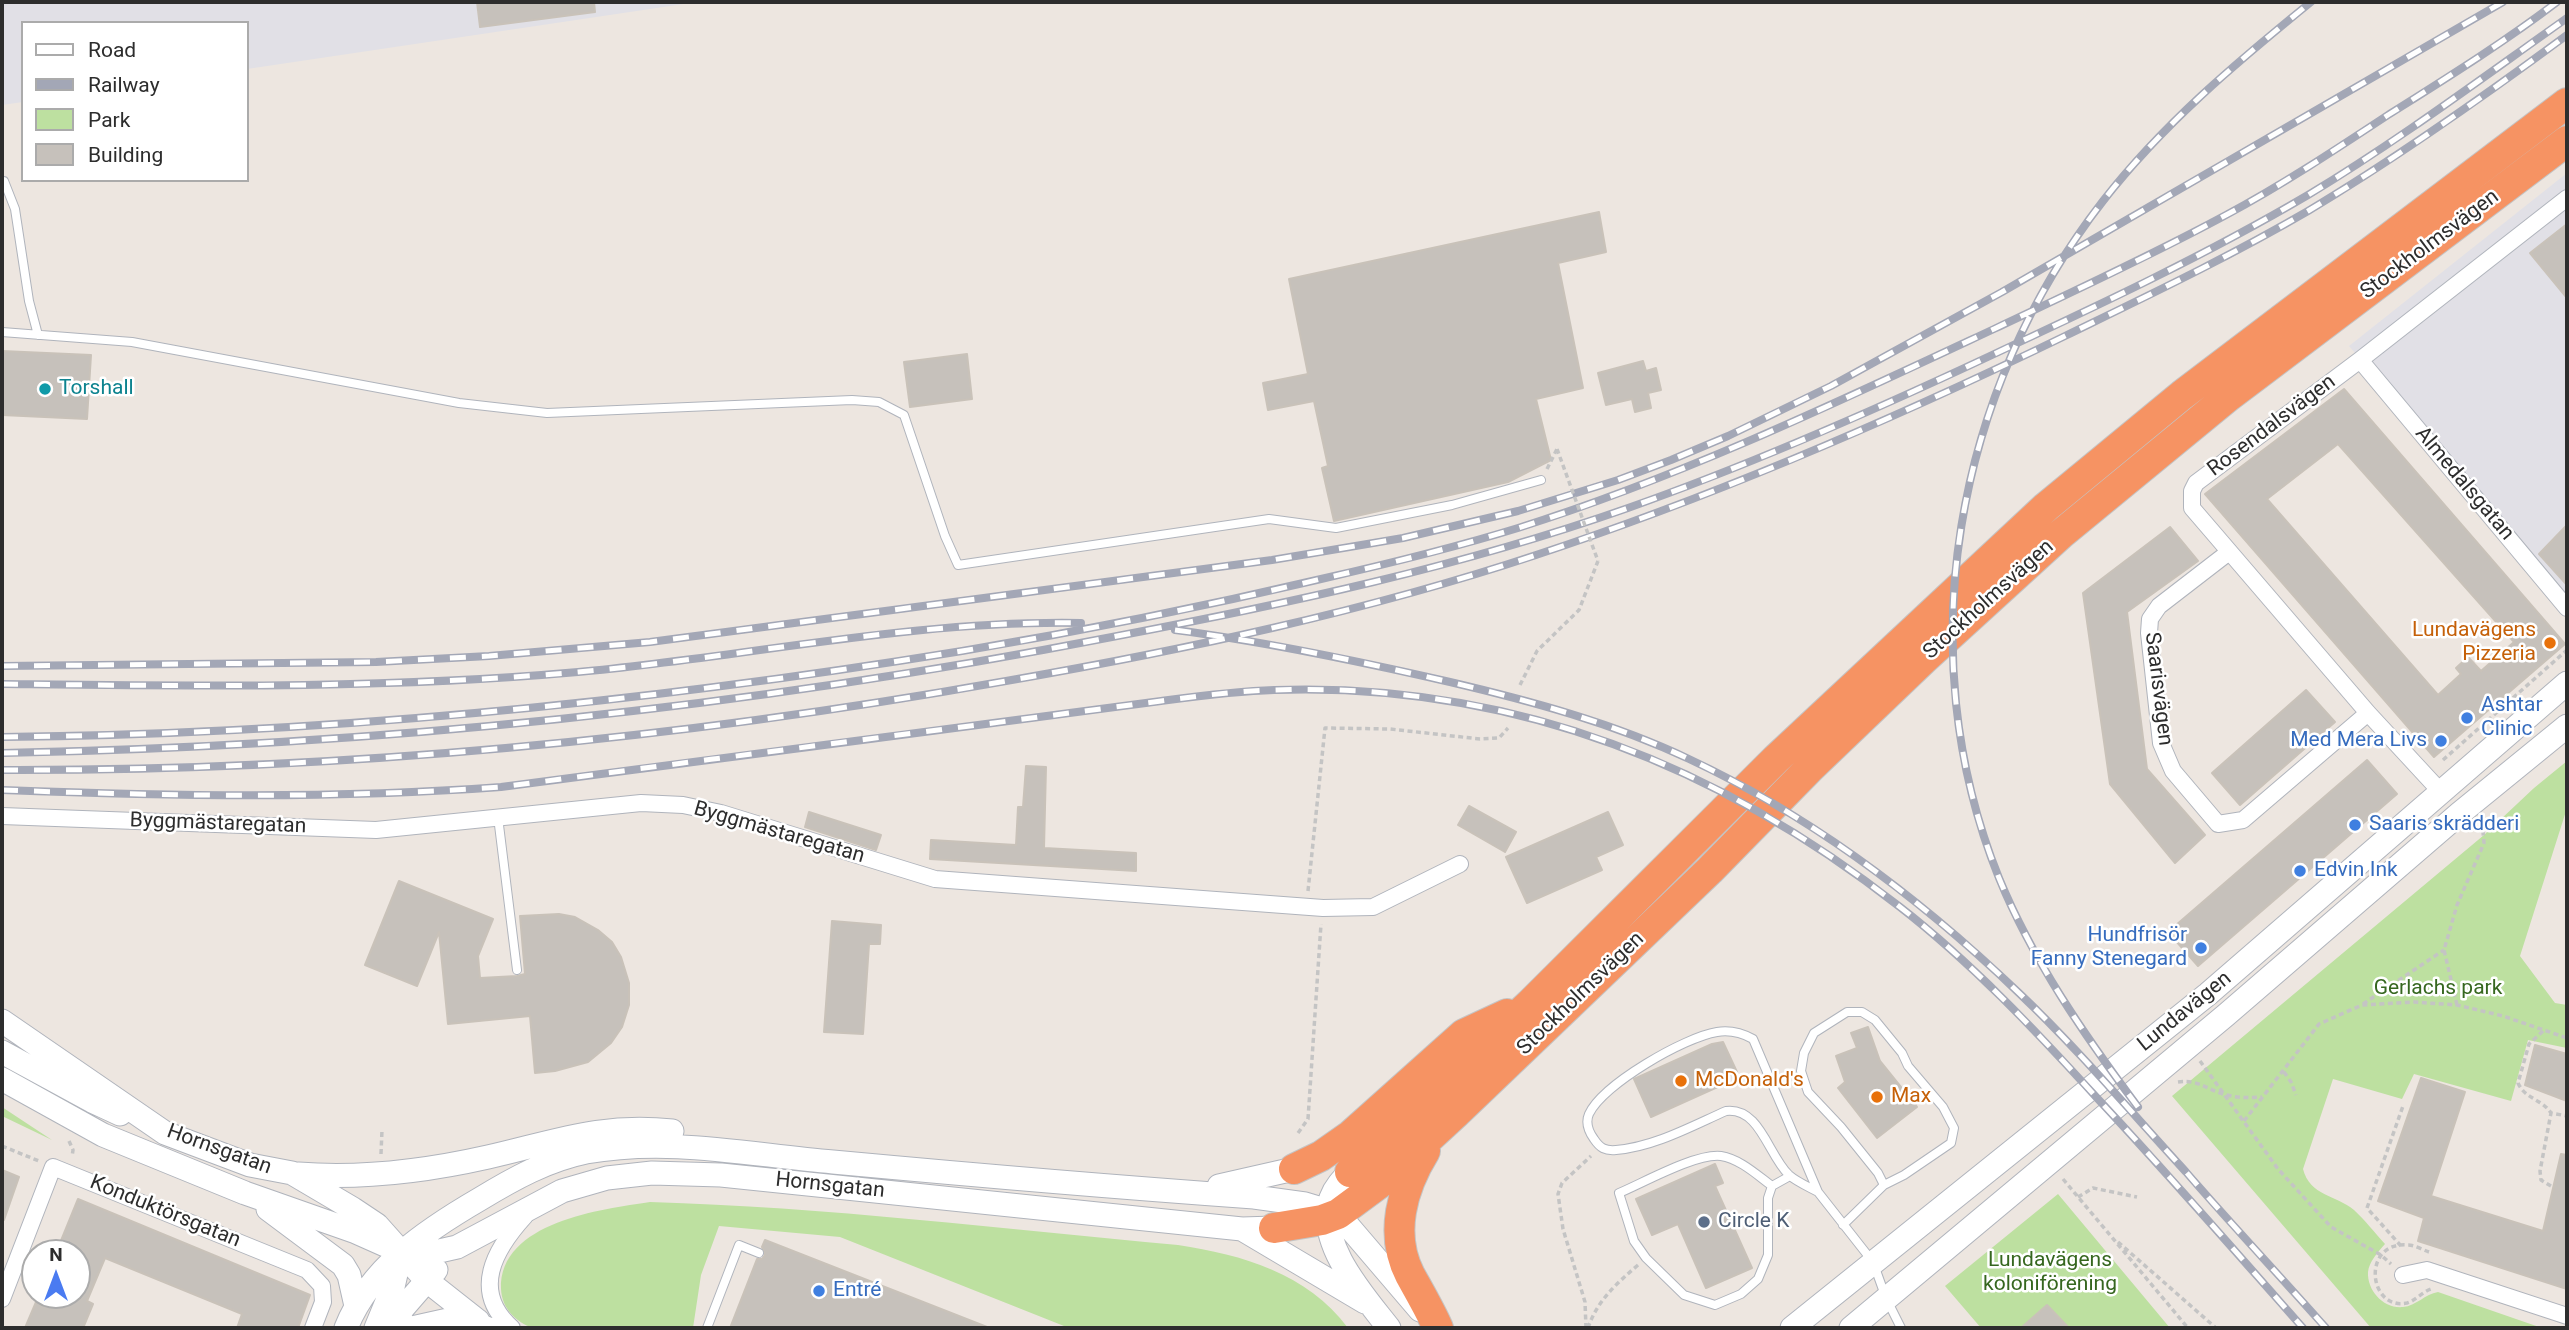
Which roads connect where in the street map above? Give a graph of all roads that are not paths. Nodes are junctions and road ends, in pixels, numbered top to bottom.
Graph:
1 (2567, 103) edge
2 (2567, 141) edge
3 (2, 181) edge
4 (2567, 198) edge
5 (2, 332) edge
6 (38, 335) junction
7 (2360, 360) junction
8 (1541, 480) road end
9 (2229, 552) junction
10 (2567, 608) edge
11 (2567, 683) edge
12 (2368, 713) junction
13 (2567, 726) edge
14 (2433, 784) junction
15 (2, 816) edge
16 (498, 817) junction
17 (1460, 864) dead end
18 (517, 970) dead end
19 (1530, 1004) junction
20 (2, 1021) edge
21 (2, 1052) edge
22 (2, 1079) edge
23 (1456, 1113) junction
24 (165, 1133) junction
25 (811, 1160) junction
26 (1294, 1169) joint
27 (1350, 1172) joint
28 (292, 1173) junction
29 (1790, 1176) junction
30 (1884, 1185) junction
31 (1772, 1186) junction
32 (1185, 1192) junction
33 (1818, 1192) junction
34 (245, 1193) junction
35 (537, 1203) junction
36 (1332, 1214) junction
37 (439, 1224) junction
38 (1843, 1225) junction
39 (1242, 1228) junction
40 (1274, 1228) joint
41 (477, 1236) junction
42 (401, 1252) junction
43 (760, 1253) dead end
44 (426, 1254) junction
45 (1873, 1262) junction
46 (2403, 1275) road end
47 (426, 1280) junction
48 (393, 1287) junction
49 (1886, 1298) junction
50 (2, 1299) edge
51 (356, 1306) junction
52 (1372, 1306) junction
53 (2567, 1316) edge
54 (486, 1325) edge
55 (313, 1328) edge
56 (345, 1328) edge
57 (376, 1328) edge
58 (392, 1328) edge
59 (412, 1328) edge
60 (512, 1328) edge
61 (707, 1328) edge
62 (1389, 1328) edge
63 (1437, 1328) edge
64 (1792, 1328) edge
65 (1851, 1328) edge
66 (1901, 1328) edge

1 - 19 highway, Stockholmsvägen
2 - 23 highway, Stockholmsvägen
3 - 6 lane
4 - 7 street, Rosendalsvägen
5 - 6 lane
6 - 8 lane
7 - 9 street, Rosendalsvägen
7 - 10 street, Almedalsgatan
9 - 12 street, Rosendalsvägen
9 - 12 street, Saarisvägen
11 - 14 main road, Lundavägen
12 - 14 street, Rosendalsvägen
13 - 49 main road, Lundavägen
14 - 45 main road, Lundavägen
15 - 16 street, Byggmästaregatan
16 - 17 street, Byggmästaregatan
16 - 18 lane
19 - 26 highway, Stockholmsvägen
19 - 27 highway, Stockholmsvägen
20 - 24 main road, Hornsgatan
21 - 24 main road
22 - 34 main road, Hornsgatan
23 - 36 highway
23 - 63 highway
24 - 28 main road, Hornsgatan
25 - 28 main road
25 - 32 main road, Hornsgatan
25 - 37 main road, Hornsgatan
26 - 32 main road, Hornsgatan
27 - 36 main road
28 - 42 main road, Hornsgatan
29 - 31 lane
29 - 33 lane
29 - 33 lane
30 - 30 lane
30 - 38 lane
31 - 31 lane
32 - 36 main road, Hornsgatan
33 - 38 lane
34 - 42 main road, Hornsgatan
34 - 51 main road
35 - 39 main road, Hornsgatan
35 - 41 main road, Hornsgatan
35 - 60 street
36 - 40 highway
36 - 52 main road
36 - 63 main road
37 - 42 main road, Hornsgatan
37 - 44 main road
38 - 45 lane
39 - 40 main road, Hornsgatan
39 - 52 main road
41 - 44 main road, Hornsgatan
41 - 47 main road
42 - 44 main road, Hornsgatan
42 - 47 main road
42 - 48 main road
42 - 51 main road, Hornsgatan
43 - 61 lane
44 - 47 main road
45 - 49 lane
45 - 64 main road, Lundavägen
46 - 53 street
47 - 48 main road
47 - 54 main road
47 - 58 main road
48 - 51 main road
48 - 57 main road
49 - 65 main road, Lundavägen
49 - 66 lane
50 - 55 street, Konduktörsgatan
51 - 56 main road, Hornsgatan
52 - 62 main road
54 - 59 main road

